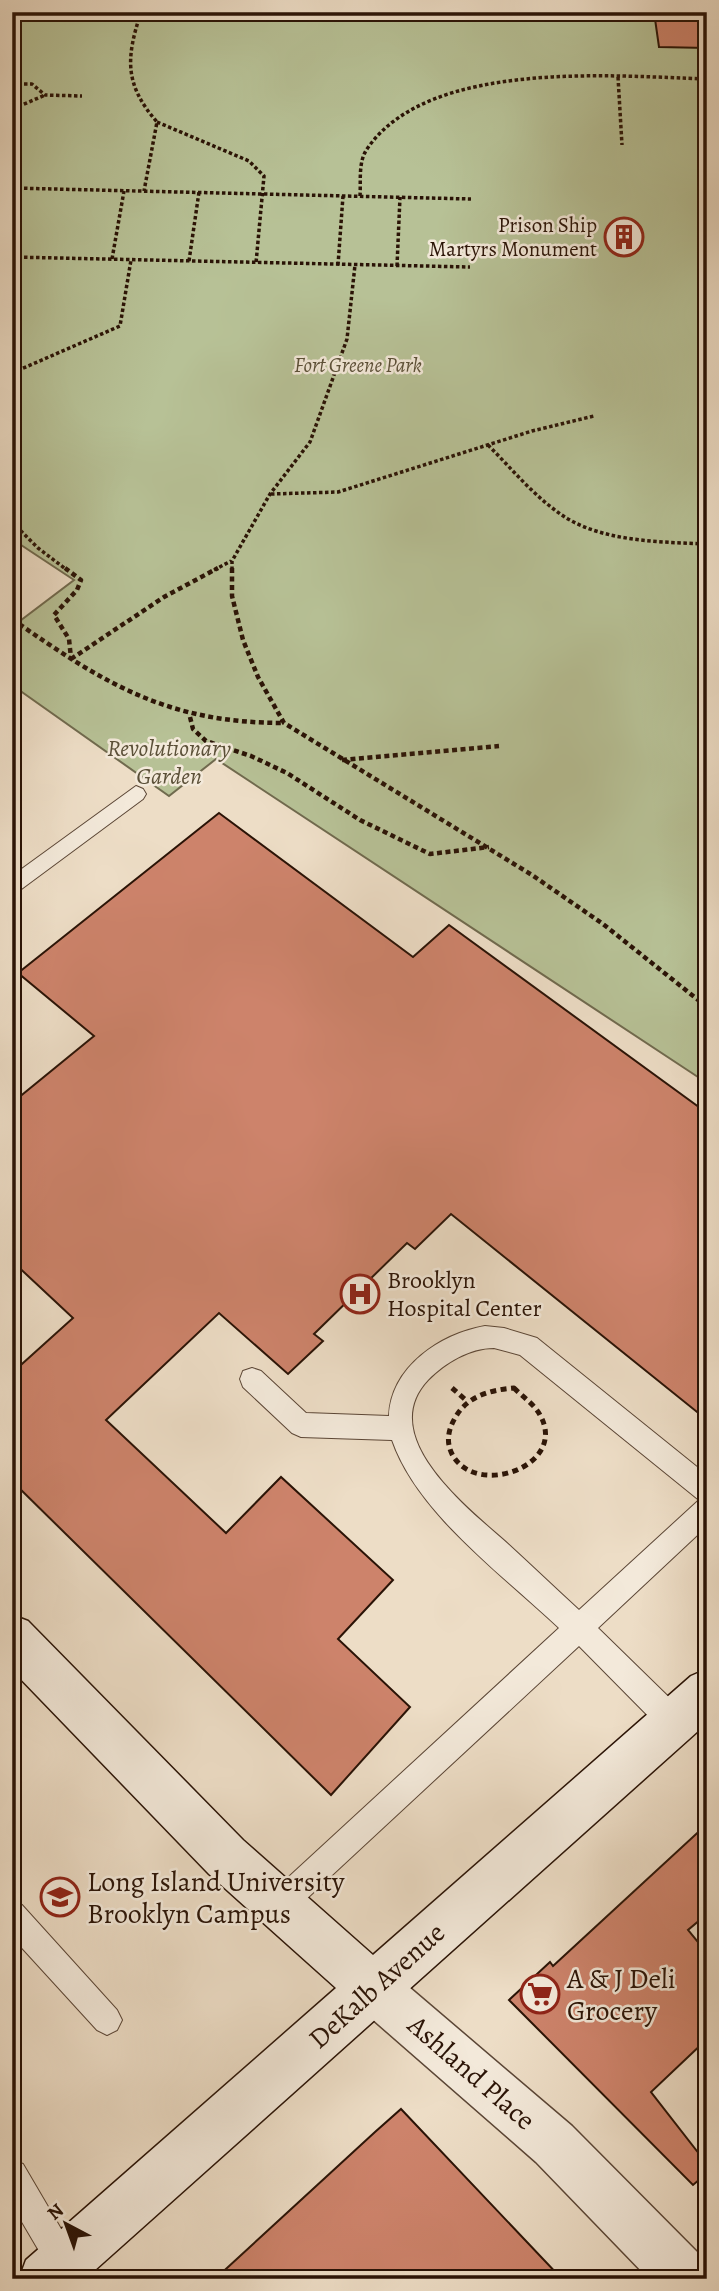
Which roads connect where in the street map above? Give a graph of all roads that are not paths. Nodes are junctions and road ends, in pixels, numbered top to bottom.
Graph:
1 (136, 794) dead end
2 (12, 888) edge
3 (252, 1379) dead end
4 (401, 1428) junction
5 (707, 1491) edge
6 (707, 1509) edge
7 (579, 1628) junction
8 (12, 1637) edge
9 (690, 1707) edge
10 (278, 1906) junction
11 (12, 1915) edge
12 (372, 1987) junction
13 (107, 2020) dead end
14 (12, 2175) edge
15 (54, 2271) edge
16 (686, 2279) edge

1 - 2 lane
3 - 4 lane
4 - 5 lane
4 - 7 lane
6 - 7 lane
7 - 9 lane
7 - 10 lane
8 - 10 street, Ashland Place
9 - 12 street, DeKalb Avenue
10 - 12 street, Ashland Place
11 - 13 lane
12 - 15 street, DeKalb Avenue
12 - 16 street, Ashland Place
14 - 15 lane

